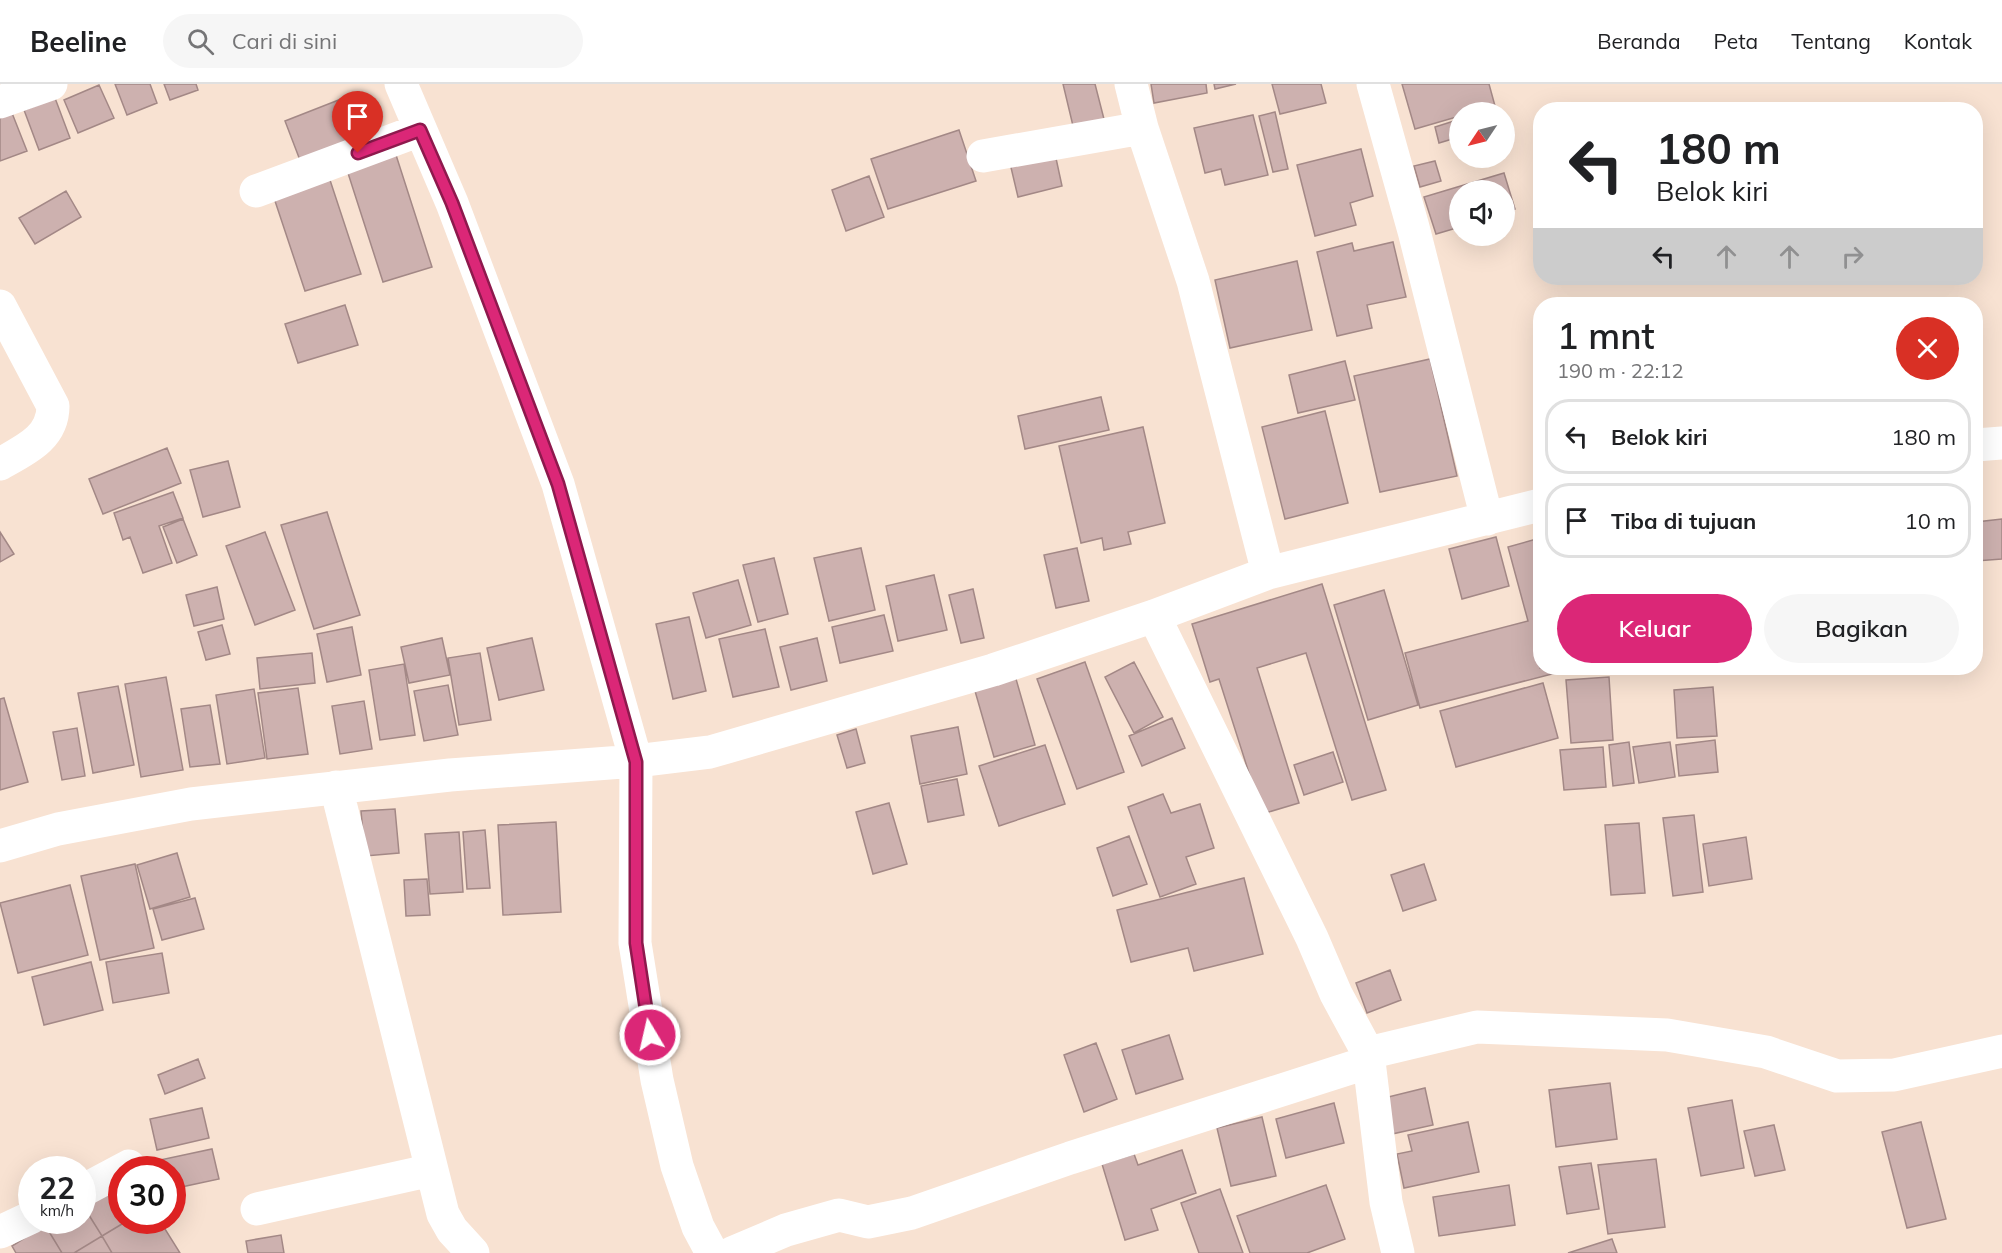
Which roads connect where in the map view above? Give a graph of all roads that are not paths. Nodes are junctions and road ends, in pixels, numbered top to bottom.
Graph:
1 (51, 84) edge
2 (399, 84) edge
3 (1131, 84) edge
4 (1373, 84) edge
5 (0, 102) edge
6 (1142, 128) junction
7 (420, 130) junction
8 (983, 156) dead end
9 (256, 191) dead end
10 (0, 306) edge
11 (2002, 442) edge
12 (1983, 444) edge
13 (0, 464) edge
14 (1533, 506) edge
15 (1486, 519) junction
16 (1268, 573) junction
17 (1154, 616) junction
18 (636, 762) junction
19 (336, 787) junction
20 (0, 846) edge
21 (2002, 1052) edge
22 (1369, 1058) junction
23 (432, 1170) junction
24 (256, 1209) dead end
25 (18, 1224) edge
26 (0, 1232) edge
27 (473, 1253) edge
28 (712, 1253) edge
29 (732, 1253) edge
30 (1398, 1253) edge

1 - 5 street
2 - 7 street
2 - 18 street
3 - 6 street
4 - 15 street
6 - 8 street
6 - 16 street
7 - 9 street
7 - 18 street
10 - 13 street
11 - 12 street
14 - 15 street
15 - 16 street
16 - 17 street
17 - 18 street
17 - 22 street
18 - 19 street
18 - 28 street
19 - 20 street
19 - 23 street
21 - 22 street
22 - 29 street
22 - 30 street
23 - 24 street
23 - 27 street
25 - 26 street

